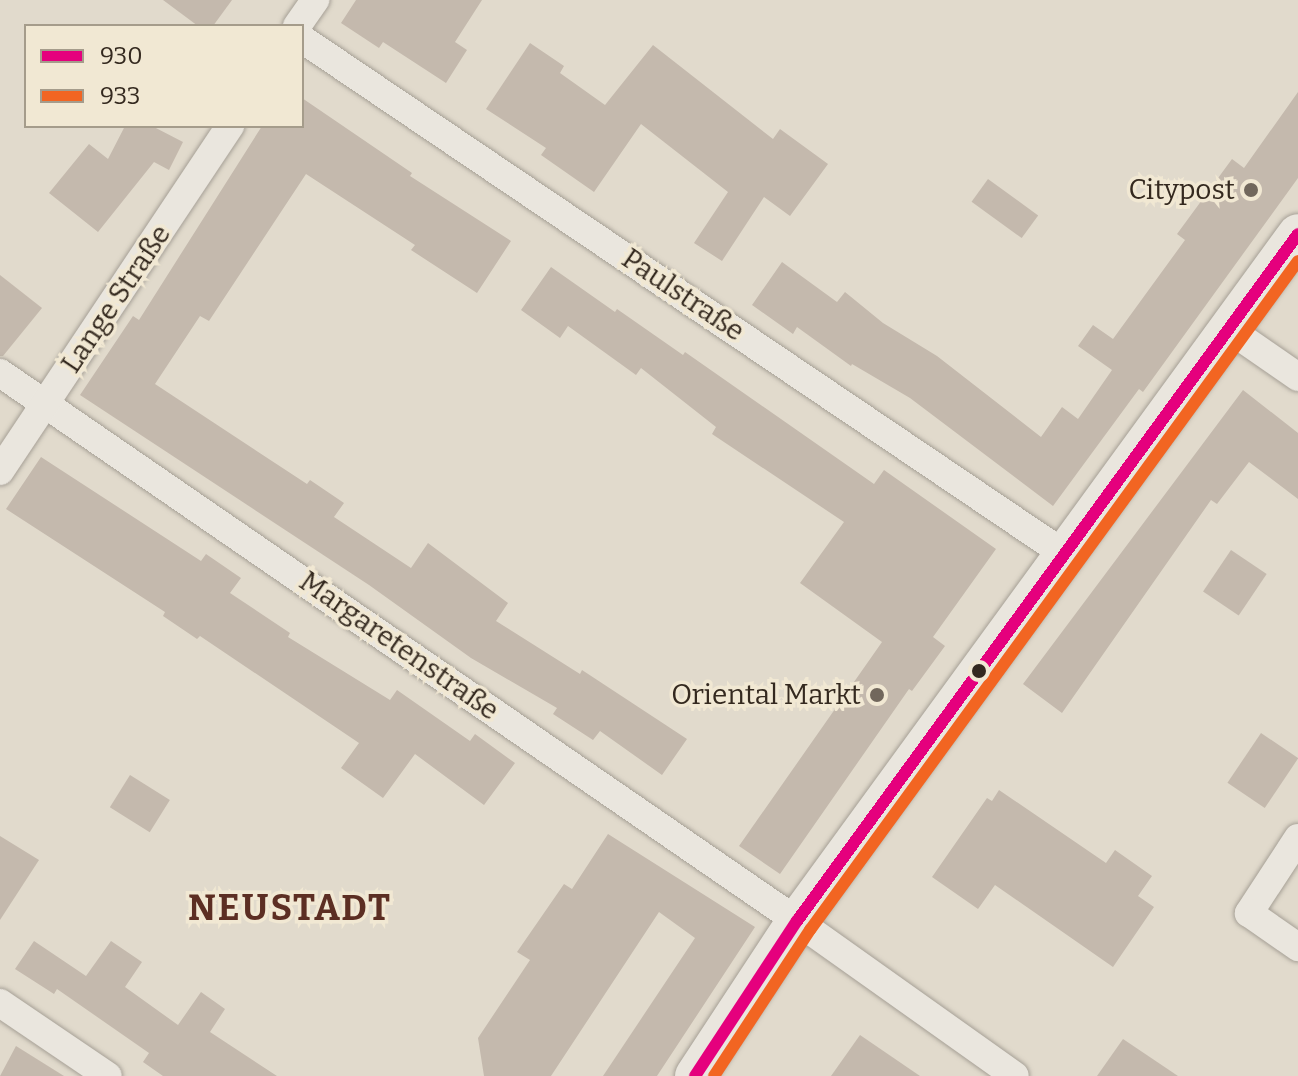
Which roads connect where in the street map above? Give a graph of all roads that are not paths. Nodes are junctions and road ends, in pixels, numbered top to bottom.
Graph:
1 (315, 0) edge
2 (298, 24) edge
3 (304, 40) edge
4 (229, 128) edge
5 (1298, 234) edge
6 (1298, 276) edge
7 (1246, 341) junction
8 (0, 373) edge
9 (1298, 377) edge
10 (46, 404) junction
11 (1147, 444) junction
12 (0, 471) edge
13 (1063, 553) junction
14 (1298, 838) edge
15 (797, 921) junction
16 (1298, 947) edge
17 (0, 1003) edge
18 (108, 1076) edge
19 (695, 1076) edge
20 (1015, 1076) edge

1 - 2 street
3 - 13 street, Paulstraße
4 - 10 street, Lange Straße
5 - 11 street
6 - 7 street
7 - 9 street
7 - 11 street
8 - 10 street, Margaretenstraße
10 - 12 street, Lange Straße
10 - 15 street, Margaretenstraße
11 - 13 street
13 - 15 street
14 - 16 street
15 - 19 street
15 - 20 street, Margaretenstraße
17 - 18 street

